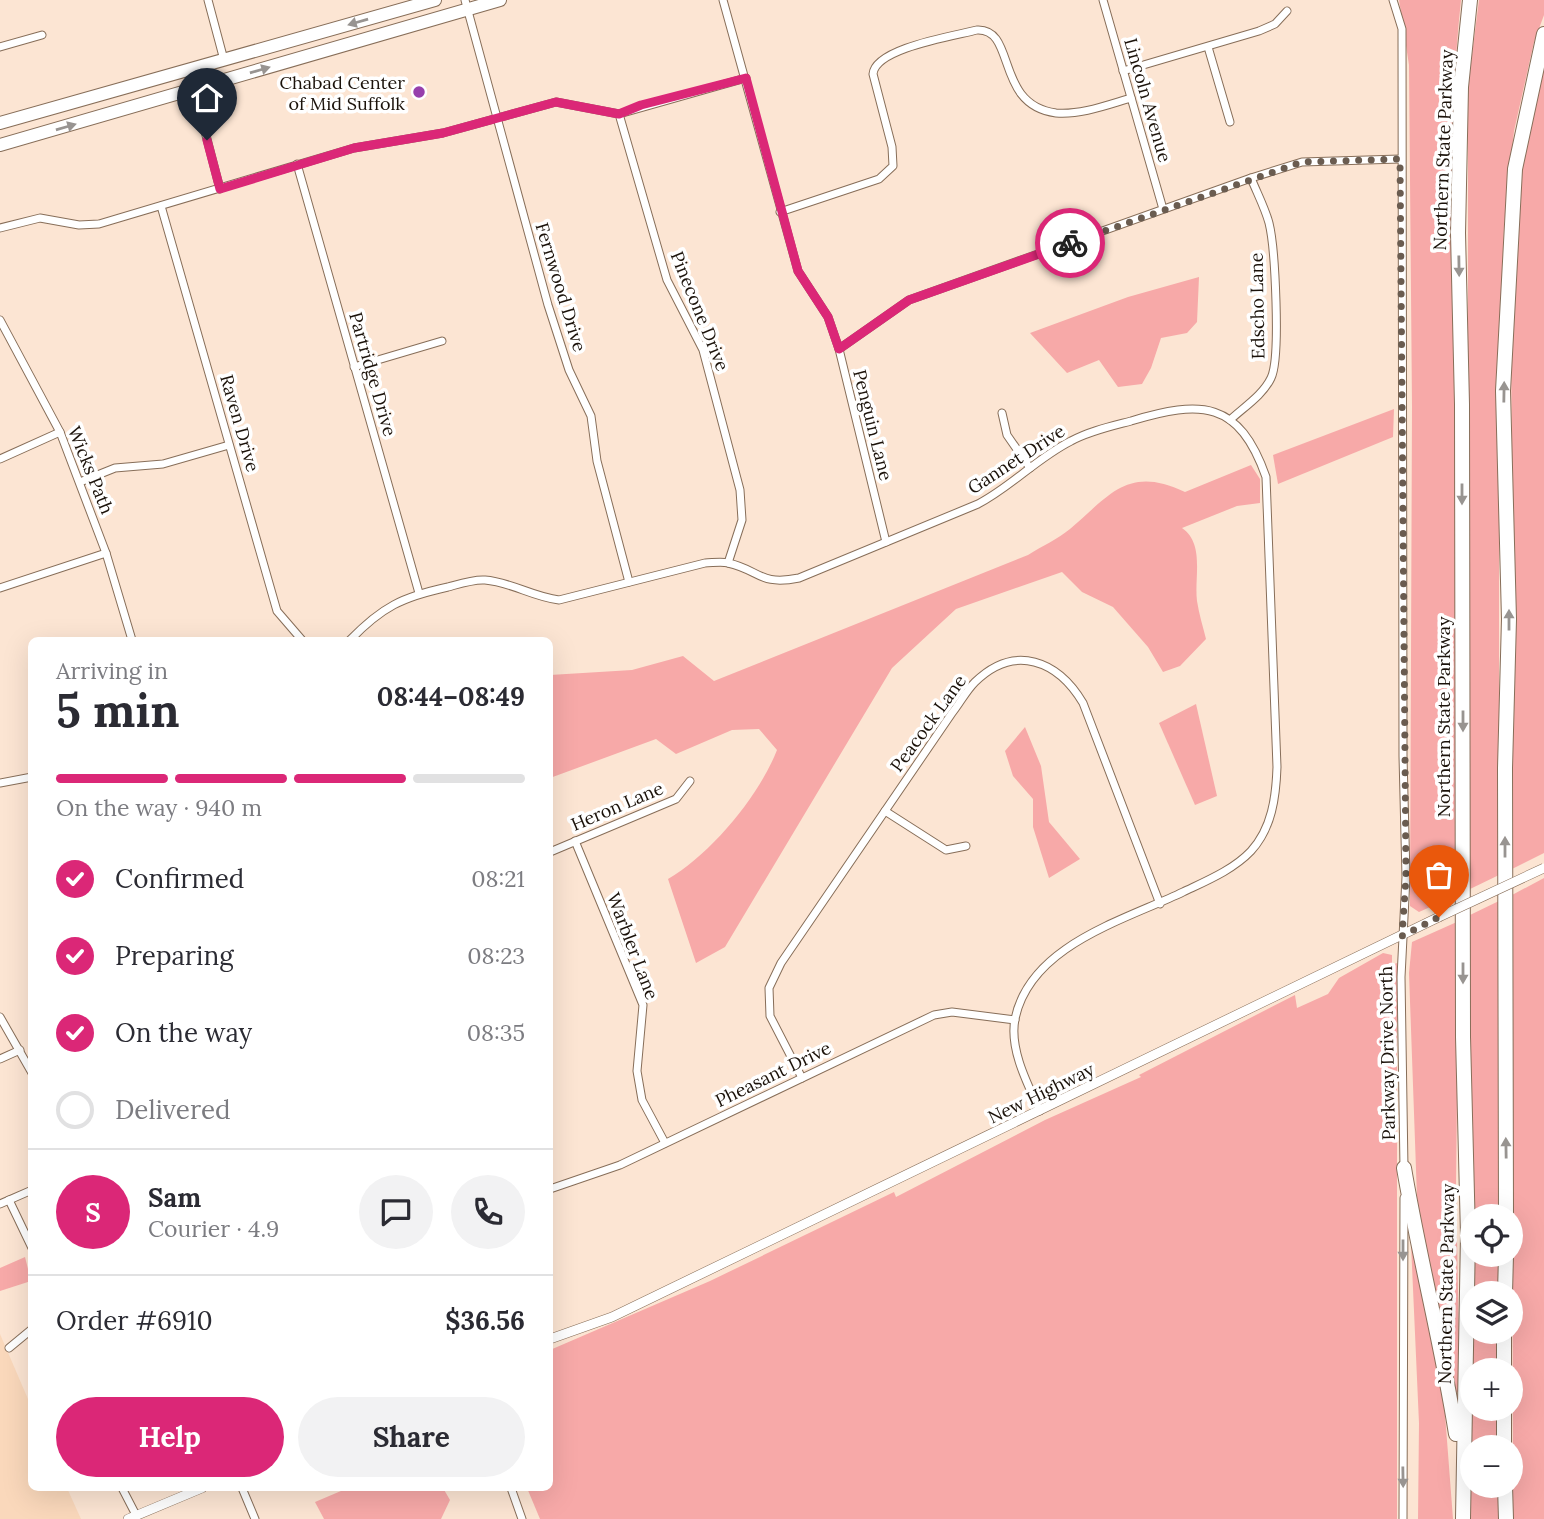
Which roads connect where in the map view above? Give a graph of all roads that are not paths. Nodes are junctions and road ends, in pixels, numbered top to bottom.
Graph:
1 (208, 0) edge
2 (500, 0) edge
3 (723, 0) edge
4 (1103, 0) edge
5 (1393, 0) edge
6 (427, 1) edge
7 (1469, 1) edge
8 (466, 5) edge
9 (1287, 11) dead end
10 (429, 21) junction
11 (1544, 34) edge
12 (42, 36) dead end
13 (0, 47) edge
14 (1208, 47) junction
15 (224, 60) junction
16 (190, 70) junction
17 (1123, 71) junction
18 (746, 78) junction
19 (195, 90) junction
20 (1131, 98) junction
21 (619, 114) junction
22 (496, 118) junction
23 (1230, 122) dead end
24 (0, 123) edge
25 (0, 145) edge
26 (1400, 159) junction
27 (297, 164) junction
28 (1251, 178) junction
29 (220, 189) junction
30 (161, 206) junction
31 (1163, 209) junction
32 (780, 212) junction
33 (0, 228) edge
34 (0, 320) edge
35 (442, 341) dead end
36 (839, 349) junction
37 (354, 366) junction
38 (1002, 413) dead end
39 (1230, 420) junction
40 (60, 432) junction
41 (229, 445) junction
42 (0, 459) edge
43 (1030, 468) junction
44 (80, 482) junction
45 (886, 542) junction
46 (106, 554) junction
47 (728, 563) junction
48 (629, 582) junction
49 (0, 589) edge
50 (419, 593) junction
51 (131, 637) edge
52 (299, 637) edge
53 (352, 637) edge
54 (28, 777) edge
55 (690, 781) dead end
56 (0, 783) edge
57 (885, 811) junction
58 (575, 841) junction
59 (966, 846) dead end
60 (553, 851) edge
61 (1544, 868) edge
62 (1160, 904) junction
63 (1402, 936) junction
64 (0, 1017) edge
65 (1015, 1020) junction
66 (20, 1050) junction
67 (0, 1059) edge
68 (28, 1065) edge
69 (802, 1078) junction
70 (1040, 1111) junction
71 (665, 1143) junction
72 (1404, 1168) junction
73 (553, 1188) edge
74 (28, 1192) edge
75 (9, 1200) junction
76 (0, 1204) edge
77 (1506, 1204) edge
78 (28, 1240) edge
79 (28, 1332) edge
80 (553, 1338) edge
81 (9, 1348) dead end
82 (1464, 1435) edge
83 (1460, 1457) edge
84 (123, 1491) edge
85 (195, 1491) edge
86 (243, 1491) edge
87 (511, 1491) edge
88 (1463, 1498) edge
89 (1505, 1498) edge
90 (132, 1517) edge
91 (255, 1519) edge
92 (522, 1519) edge
93 (1404, 1519) edge
94 (1463, 1519) edge
95 (1506, 1519) edge

1 - 15 street
2 - 8 main road
3 - 18 street, Penguin Lane
4 - 17 street, Lincoln Avenue
5 - 26 street, Parkway Drive North
6 - 10 street
6 -> 15 main road
7 -> 82 highway, Northern State Parkway
8 - 10 main road
8 - 22 street, Fernwood Drive
9 - 14 street
19 -> 10 main road
77 -> 11 highway
12 - 13 street
14 - 17 street
14 - 23 street
15 - 16 main road
16 - 19 street
16 - 24 main road
17 - 20 street, Lincoln Avenue
18 - 21 street
18 - 32 street, Penguin Lane
25 -> 19 main road
19 - 29 street
20 - 31 street, Lincoln Avenue
20 - 32 street
21 - 22 street
21 - 47 street, Pinecone Drive
22 - 27 street
22 - 48 street, Fernwood Drive
26 - 28 street
26 - 63 street, Parkway Drive North
27 - 29 street
27 - 37 street, Partridge Drive
28 - 31 street
28 - 39 street, Edscho Lane
29 - 30 street
30 - 33 street
30 - 41 street, Raven Drive
31 - 36 street
32 - 36 street, Penguin Lane
34 - 40 street, Wicks Path
35 - 37 street
36 - 45 street, Penguin Lane
37 - 50 street, Partridge Drive
38 - 43 street
39 - 43 street, Gannet Drive
39 - 62 street
40 - 42 street
40 - 44 street, Wicks Path
41 - 44 street
41 - 52 street, Raven Drive
43 - 45 street, Gannet Drive
44 - 46 street, Wicks Path
45 - 47 street, Gannet Drive
46 - 49 street
46 - 51 street, Wicks Path
47 - 48 street, Gannet Drive
48 - 50 street, Gannet Drive
50 - 53 street, Gannet Drive
54 - 56 street
55 - 58 street, Heron Lane
57 - 59 street
57 - 62 street, Peacock Lane
57 - 69 street, Peacock Lane
58 - 60 street, Heron Lane
58 - 71 street, Warbler Lane
61 - 63 street, New Highway, bridge
62 - 65 street
63 - 70 street, New Highway
63 - 72 street, Parkway Drive North
64 - 66 street
65 - 69 street, Pheasant Drive
65 - 70 street
66 - 67 street
66 - 68 street
69 - 71 street, Pheasant Drive
70 - 80 street, New Highway
71 - 73 street, Pheasant Drive
72 - 83 highway
72 -> 93 street, Parkway Drive North
74 - 75 street
75 - 76 street
75 - 78 street
79 - 81 street
84 - 90 street
85 - 90 street
86 - 91 street
87 - 92 street
88 - 94 highway, Northern State Parkway
89 - 95 highway

